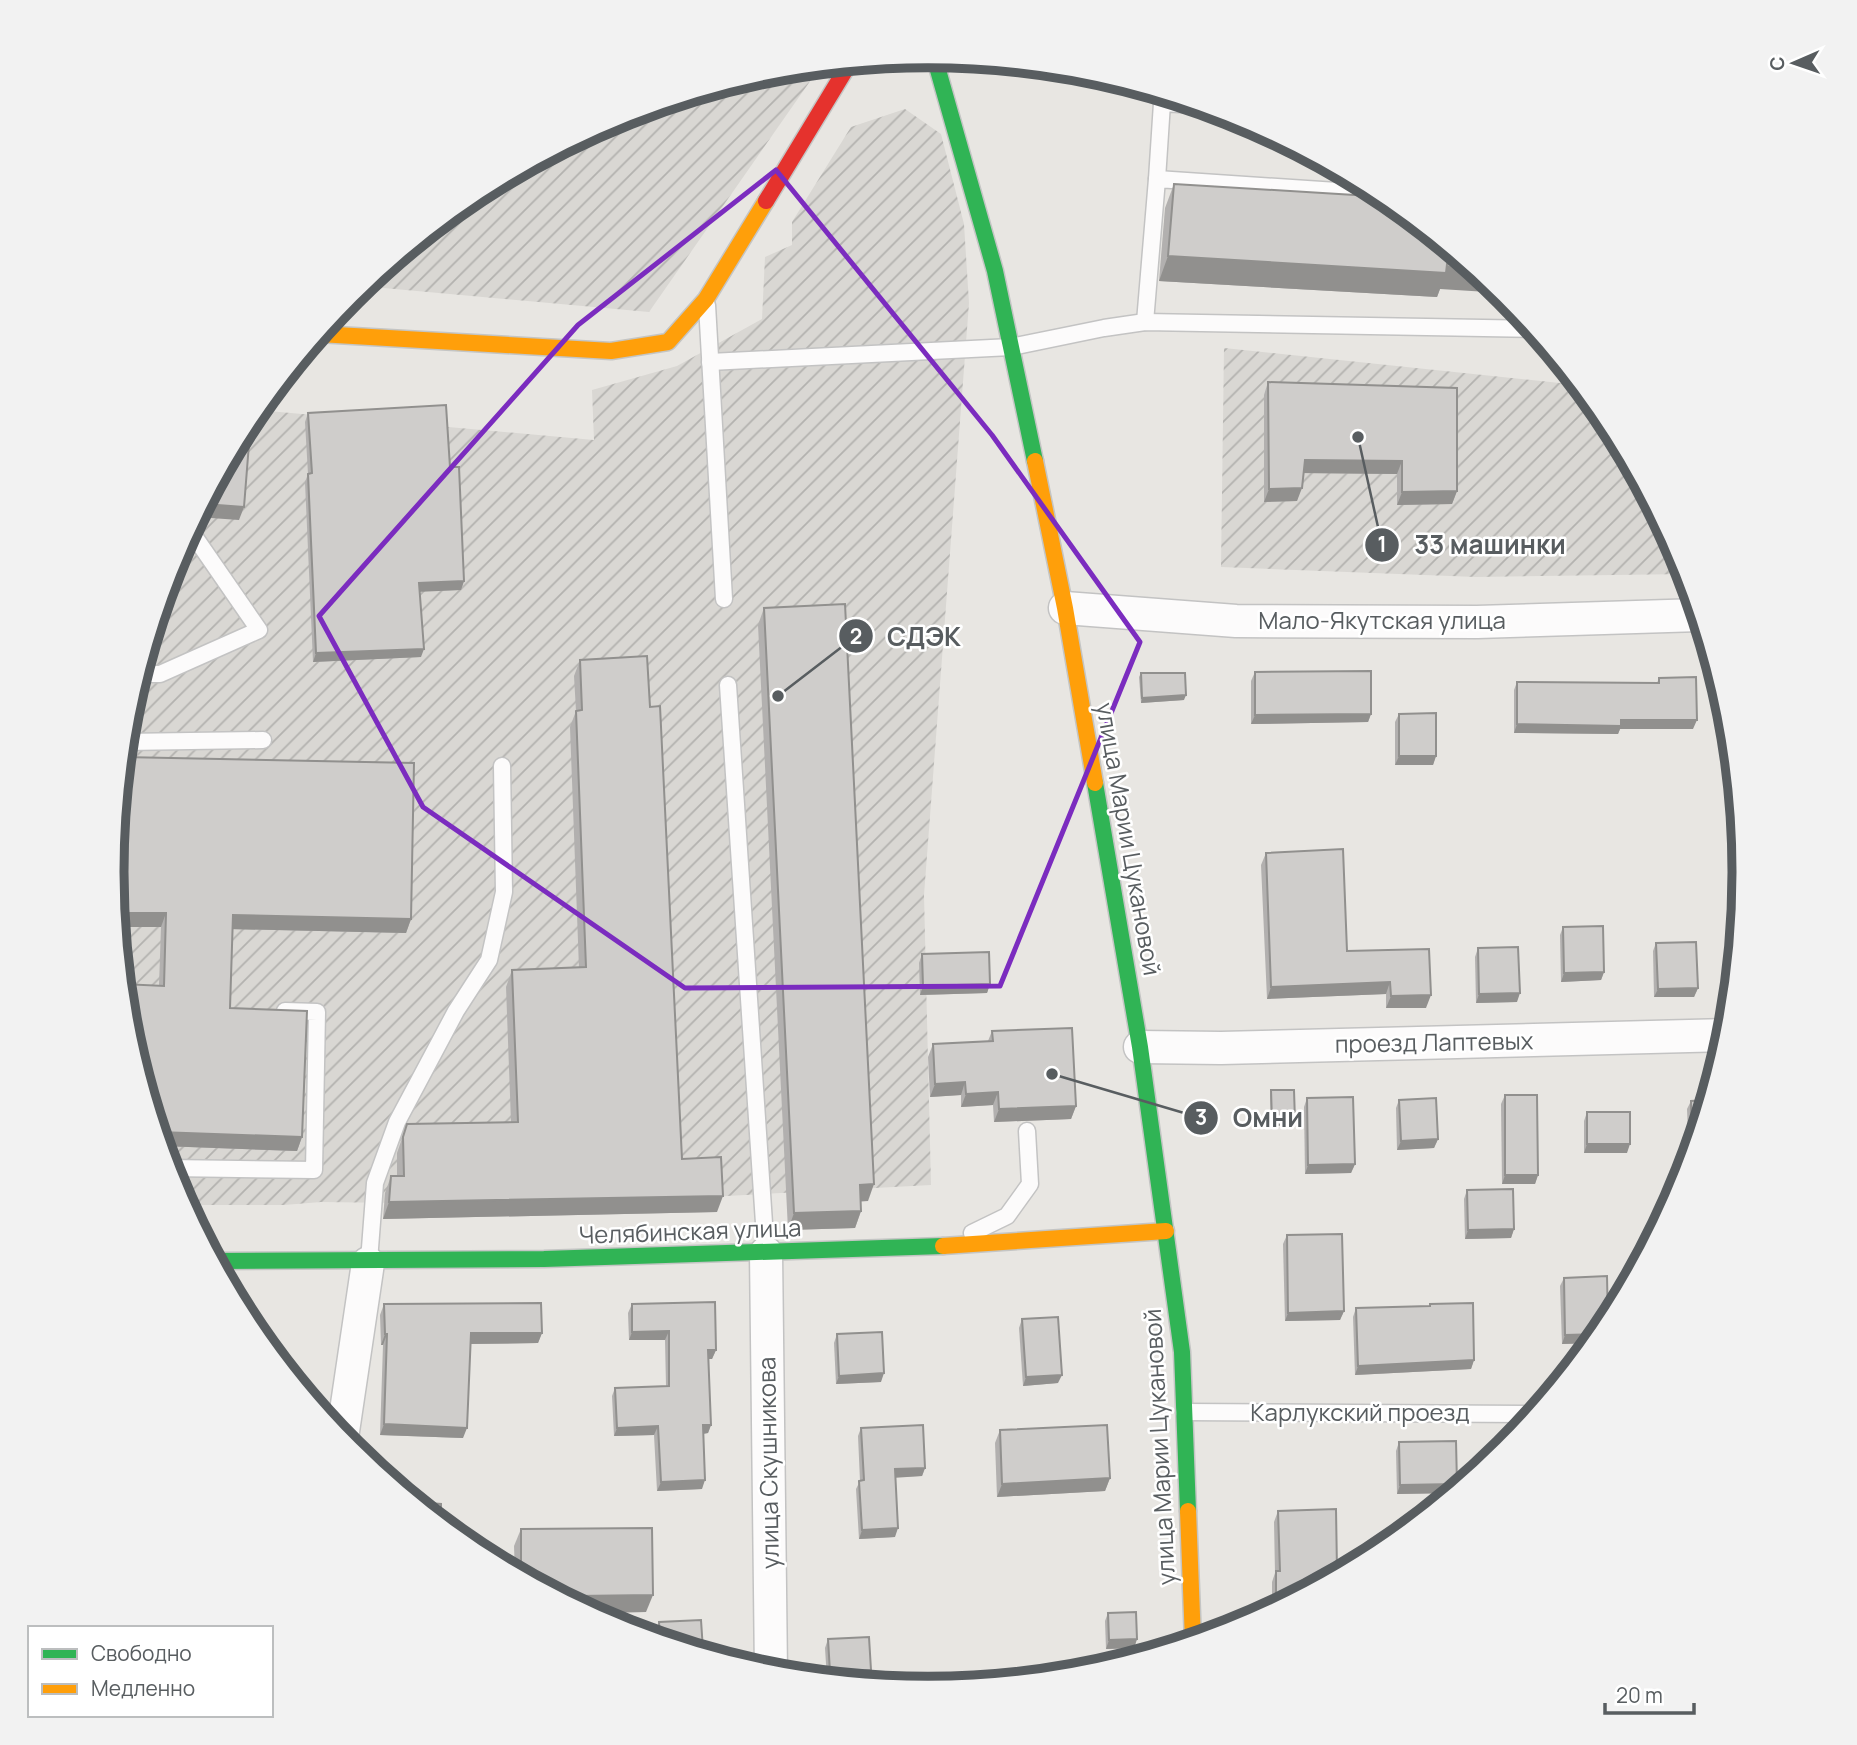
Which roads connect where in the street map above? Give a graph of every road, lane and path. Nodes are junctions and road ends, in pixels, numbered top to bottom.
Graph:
1 (937, 68) edge
2 (843, 73) edge
3 (1162, 103) edge
4 (1157, 179) junction
5 (1357, 192) edge
6 (706, 299) junction
7 (1145, 323) junction
8 (1520, 329) edge
9 (331, 335) edge
10 (1011, 347) junction
11 (710, 362) junction
12 (197, 540) edge
13 (724, 600) dead end
14 (1065, 608) junction
15 (1690, 615) edge
16 (150, 674) edge
17 (728, 685) dead end
18 (263, 740) dead end
19 (136, 742) edge
20 (502, 766) dead end
21 (269, 1011) edge
22 (1716, 1035) edge
23 (1140, 1047) junction
24 (1027, 1131) edge
25 (181, 1168) edge
26 (1166, 1231) junction
27 (948, 1244) junction
28 (766, 1253) junction
29 (225, 1261) edge
30 (368, 1263) junction
31 (1184, 1412) junction
32 (1523, 1414) edge
33 (344, 1424) edge
34 (1193, 1632) edge
35 (771, 1661) edge

1 - 10 street, улица Марии Цукановой
2 - 6 street
3 - 4 lane
4 - 5 lane
4 - 7 lane
6 - 9 street
6 - 11 lane
7 - 8 lane
7 - 10 lane
10 - 11 lane
10 - 14 street, улица Марии Цукановой
11 - 13 lane
12 - 16 lane
14 - 15 street, Мало-Якутская улица
14 - 23 street, улица Марии Цукановой
17 - 28 lane
18 - 19 lane
20 - 30 lane
21 - 25 lane
22 - 23 street, проезд Лаптевых
23 - 26 street, улица Марии Цукановой
24 - 27 lane
26 - 27 street, Челябинская улица
26 - 31 street, улица Марии Цукановой
27 - 28 street, Челябинская улица
28 - 30 street, Челябинская улица
28 - 35 street, улица Скушникова
29 - 30 street, Челябинская улица
30 - 33 street
31 - 32 lane, Карлукский проезд
31 - 34 street, улица Марии Цукановой

